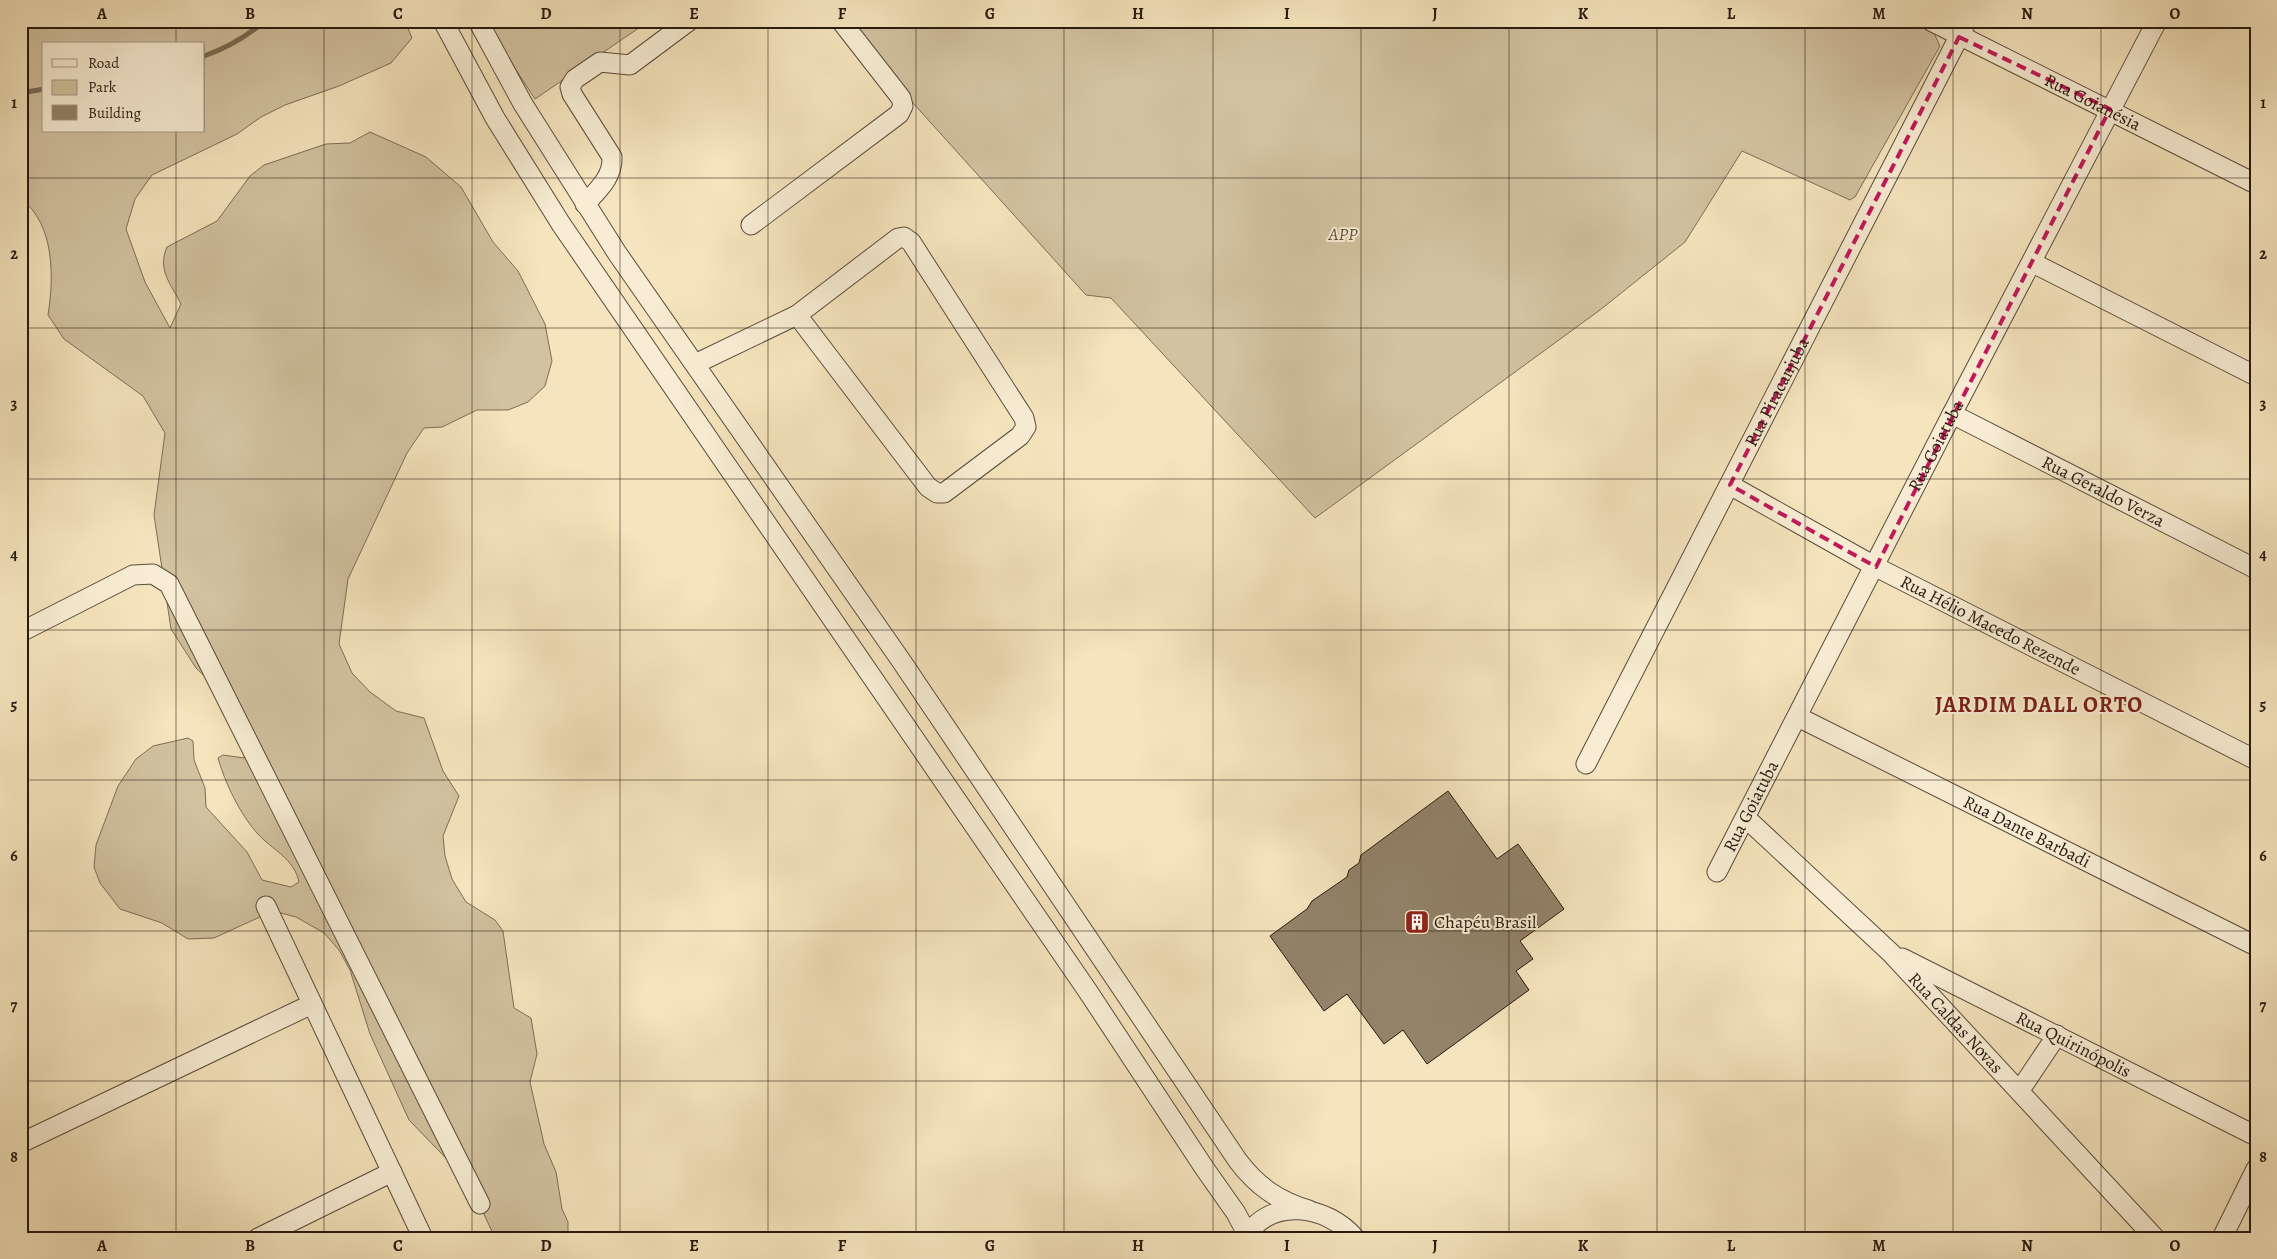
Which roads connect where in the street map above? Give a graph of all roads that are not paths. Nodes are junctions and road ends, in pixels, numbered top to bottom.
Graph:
1 (443, 21) edge
2 (478, 21) edge
3 (689, 21) edge
4 (841, 21) edge
5 (1931, 21) edge
6 (2158, 21) edge
7 (1963, 29) edge
8 (2110, 109) junction
9 (2256, 184) edge
10 (585, 204) junction
11 (751, 226) dead end
12 (2033, 262) junction
13 (797, 315) junction
14 (695, 364) junction
15 (2256, 376) edge
16 (1952, 414) junction
17 (1730, 485) junction
18 (1876, 567) junction
19 (2256, 569) edge
20 (21, 632) edge
21 (1798, 717) junction
22 (2256, 760) edge
23 (1586, 764) dead end
24 (1746, 819) junction
25 (1718, 872) dead end
26 (266, 906) dead end
27 (2256, 946) edge
28 (1891, 953) junction
29 (312, 1004) junction
30 (2057, 1034) junction
31 (2020, 1090) junction
32 (2256, 1136) edge
33 (21, 1143) edge
34 (2256, 1169) edge
35 (392, 1172) junction
36 (480, 1204) dead end
37 (1309, 1210) junction
38 (1246, 1236) edge
39 (258, 1238) edge
40 (423, 1238) edge
41 (1355, 1238) edge
42 (2155, 1238) edge
43 (2222, 1238) edge

1 - 38 street
2 - 10 street
3 - 10 street
4 - 11 street
5 - 7 street, Rua Goianésia
6 - 8 street, Rua Goiatuba
7 - 8 street, Rua Goianésia
7 - 17 street, Rua Piracanjuba
8 - 9 street, Rua Goianésia
8 - 12 street, Rua Goiatuba
10 - 14 street
12 - 15 street
12 - 16 street, Rua Goiatuba
13 - 13 street
13 - 14 street
14 - 37 street
16 - 18 street, Rua Goiatuba
16 - 19 street, Rua Geraldo Verza
17 - 18 street, Rua Hélio Macedo Rezende
17 - 23 street, Rua Piracanjuba
18 - 21 street, Rua Goiatuba
18 - 22 street, Rua Hélio Macedo Rezende
20 - 36 street
21 - 24 street, Rua Goiatuba
21 - 27 street, Rua Dante Barbadi
24 - 25 street, Rua Goiatuba
24 - 28 street, Rua Caldas Novas
26 - 29 street
28 - 30 street, Rua Quirinópolis
28 - 31 street, Rua Caldas Novas
29 - 33 street
29 - 35 street
30 - 31 street
30 - 32 street, Rua Quirinópolis
31 - 42 street, Rua Caldas Novas
34 - 43 street
35 - 39 street
35 - 40 street
37 - 38 street
37 - 41 street

